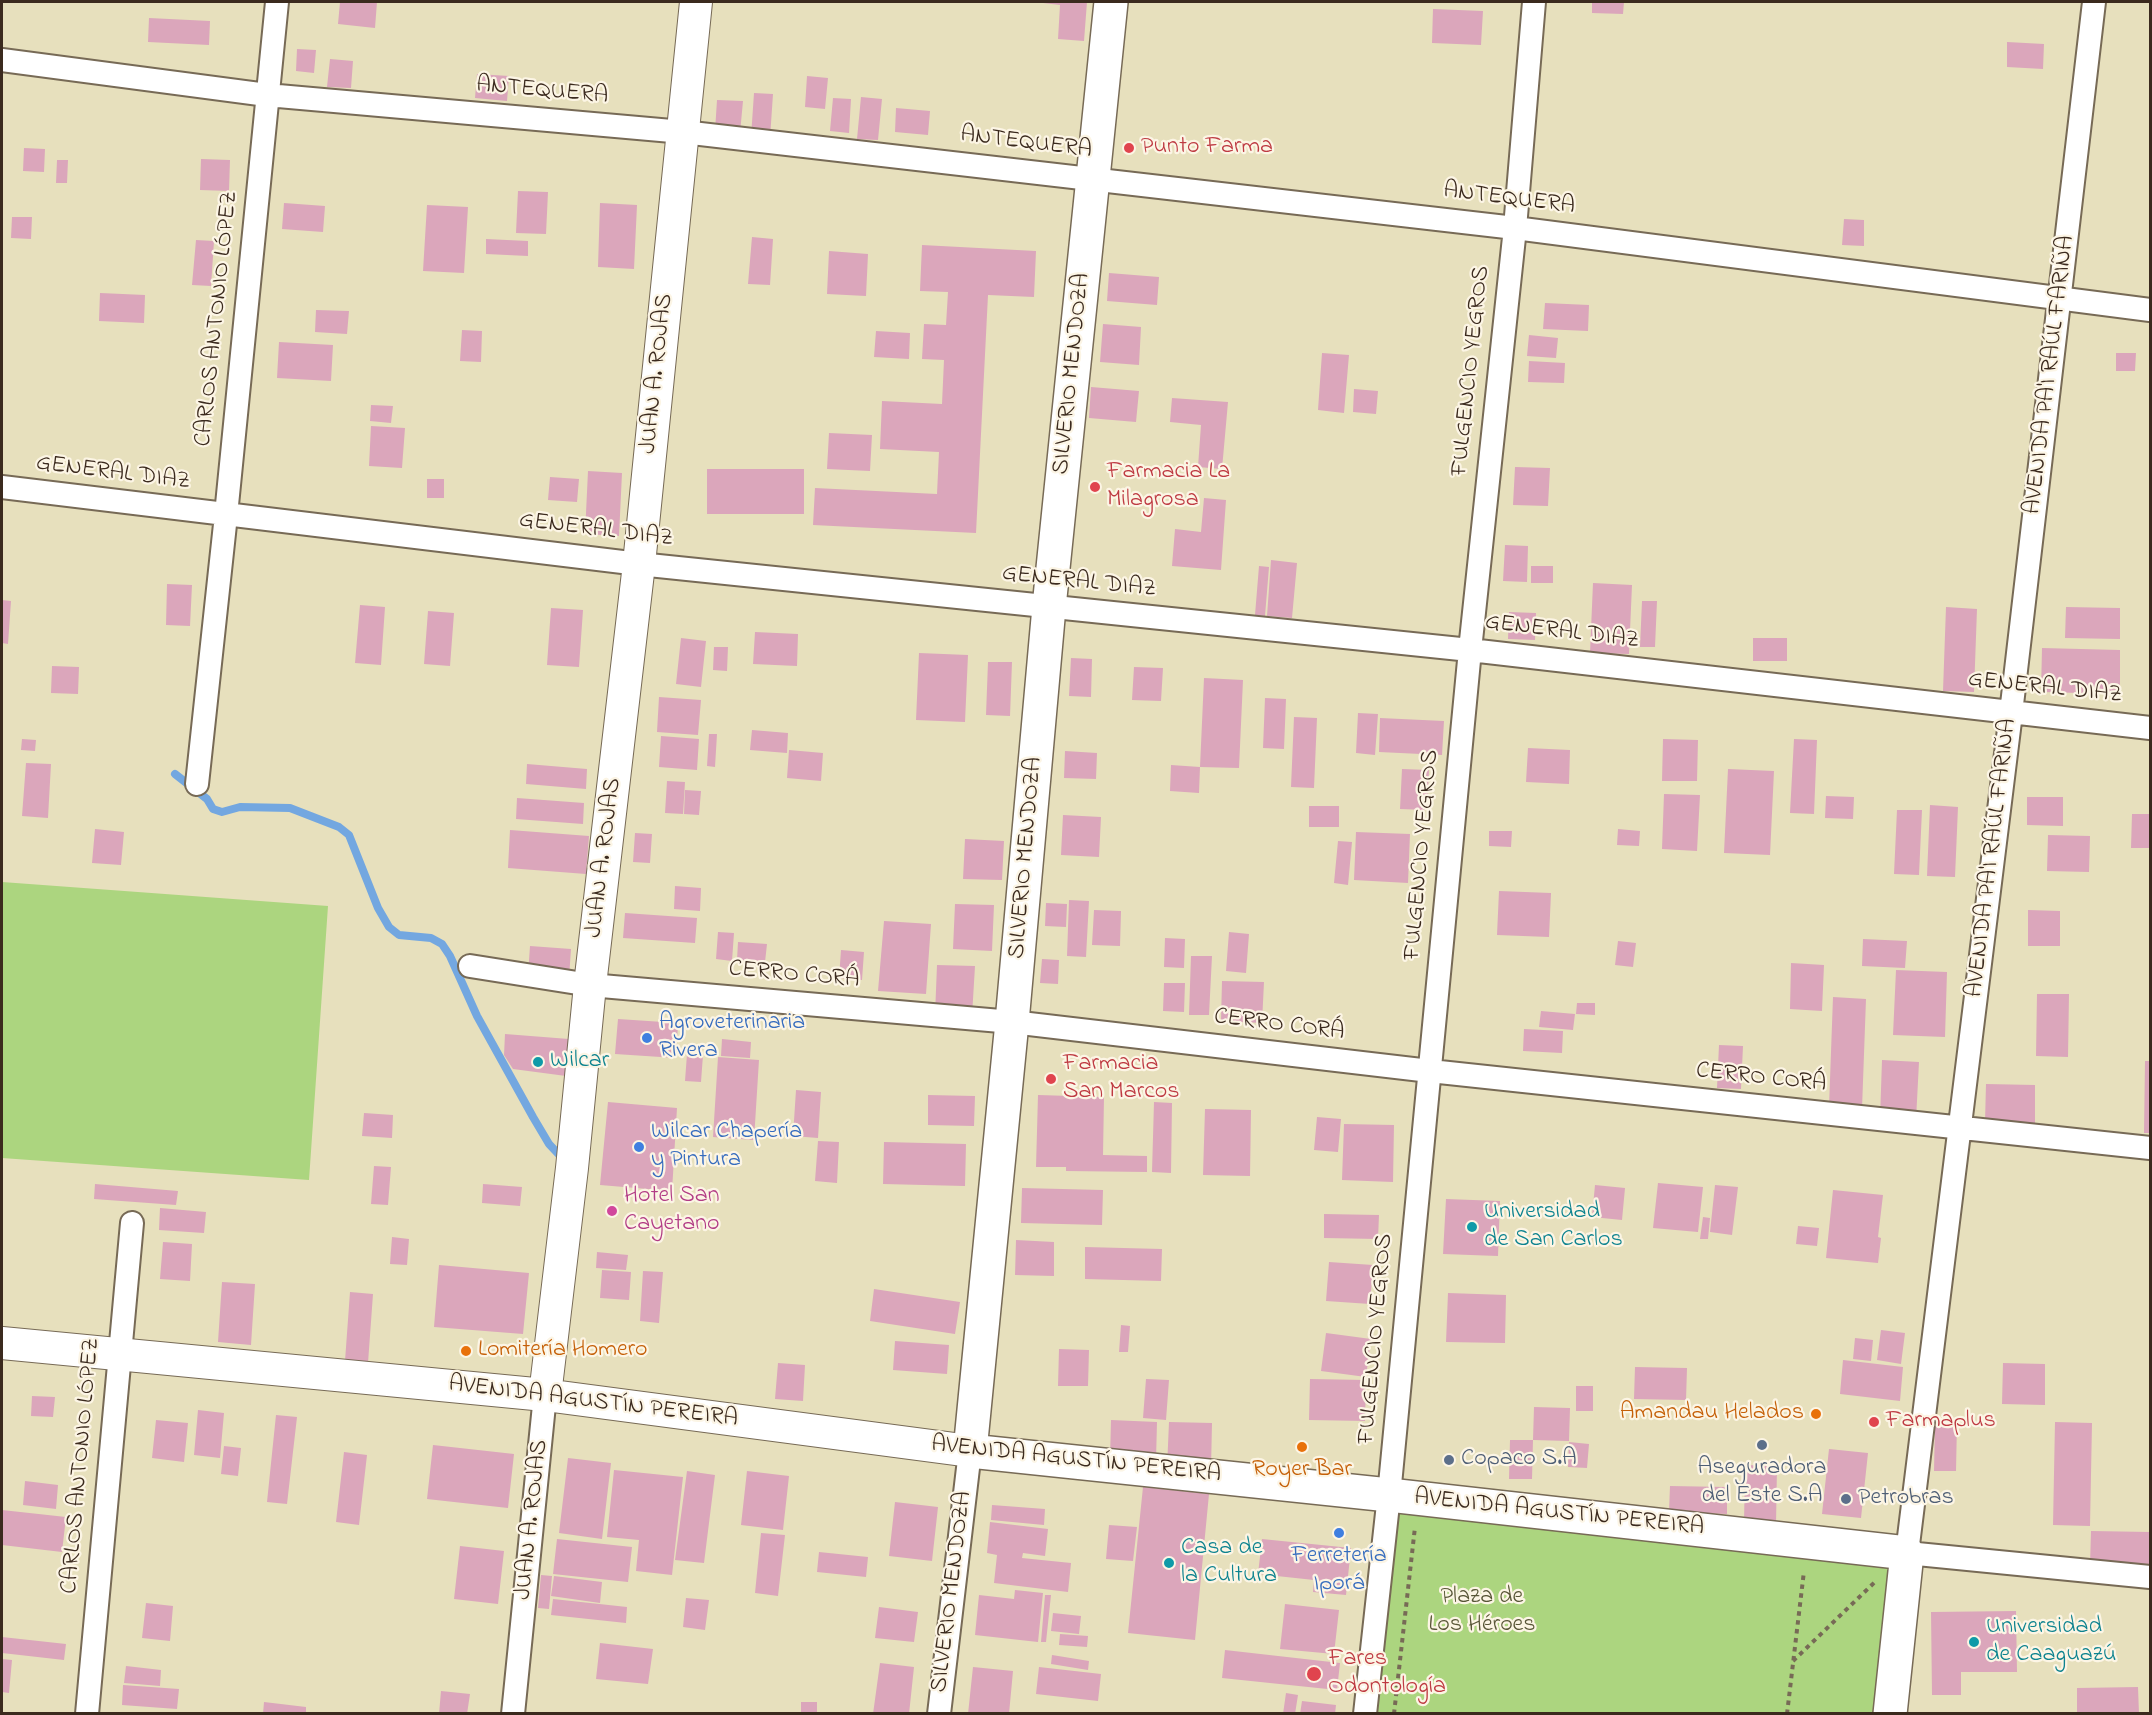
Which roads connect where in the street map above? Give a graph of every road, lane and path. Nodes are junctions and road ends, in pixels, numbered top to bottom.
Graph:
1 (277, 2) edge
2 (696, 2) edge
3 (1112, 2) edge
4 (1534, 2) edge
5 (2094, 2) edge
6 (2, 60) edge
7 (267, 95) junction
8 (683, 132) junction
9 (1093, 179) junction
10 (1515, 228) junction
11 (2060, 298) junction
12 (2151, 310) edge
13 (2, 487) edge
14 (226, 515) junction
15 (639, 564) junction
16 (1049, 607) junction
17 (1470, 650) junction
18 (2011, 713) junction
19 (2151, 728) edge
20 (197, 784) dead end
21 (470, 966) dead end
22 (590, 985) junction
23 (1012, 1022) junction
24 (1430, 1071) junction
25 (1960, 1128) junction
26 (2151, 1148) edge
27 (132, 1223) dead end
28 (2, 1343) edge
29 (118, 1354) junction
30 (545, 1395) junction
31 (970, 1451) junction
32 (1389, 1495) junction
33 (1415, 1525) dead end
34 (1907, 1554) junction
35 (1814, 1572) dead end
36 (2151, 1577) edge
37 (1868, 1578) dead end
38 (1878, 1579) junction
39 (1877, 1590) dead end
40 (1793, 1661) junction
41 (87, 1713) edge
42 (513, 1713) edge
43 (939, 1713) edge
44 (1365, 1713) edge
45 (1394, 1713) edge
46 (1787, 1713) edge
47 (1890, 1713) edge

1 - 7 street, CARLOS ANTONIO LÓPEZ
2 - 8 street, JUAN A. ROJAS
3 - 9 highway, SILVERIO MENDOZA
4 - 10 street, FULGENCIO YEGROS
5 - 11 street, AVENIDA PA'I RAÚL FARIÑA
6 - 7 street, ANTEQUERA
7 - 8 street, ANTEQUERA
7 - 14 street, CARLOS ANTONIO LÓPEZ
8 - 9 street, ANTEQUERA
8 - 15 street, JUAN A. ROJAS
9 - 10 street, ANTEQUERA
9 - 16 highway, SILVERIO MENDOZA
10 - 11 street, ANTEQUERA
10 - 17 street, FULGENCIO YEGROS
11 - 12 street, ANTEQUERA
11 - 18 street, AVENIDA PA'I RAÚL FARIÑA
13 - 14 street, GENERAL DIAZ
14 - 15 street, GENERAL DIAZ
14 - 20 street, CARLOS ANTONIO LÓPEZ
15 - 16 street, GENERAL DIAZ
15 - 22 street, JUAN A. ROJAS
16 - 17 street, GENERAL DIAZ
16 - 23 highway, SILVERIO MENDOZA
17 - 18 street, GENERAL DIAZ
17 - 24 street, FULGENCIO YEGROS
18 - 19 street, GENERAL DIAZ
18 - 25 street, AVENIDA PA'I RAÚL FARIÑA
21 - 22 street, CERRO CORÁ
22 - 23 street, CERRO CORÁ
22 - 30 street, JUAN A. ROJAS
23 - 24 street, CERRO CORÁ
23 - 31 highway, SILVERIO MENDOZA
24 - 25 street, CERRO CORÁ
24 - 32 street, FULGENCIO YEGROS
25 - 26 street, CERRO CORÁ
25 - 34 street, AVENIDA PA'I RAÚL FARIÑA
27 - 29 street, CARLOS ANTONIO LÓPEZ
28 - 29 street, AVENIDA AGUSTÍN PEREIRA
29 - 30 street, AVENIDA AGUSTÍN PEREIRA
29 - 41 street, CARLOS ANTONIO LÓPEZ
30 - 31 street, AVENIDA AGUSTÍN PEREIRA
30 - 42 street, JUAN A. ROJAS
31 - 32 highway, AVENIDA AGUSTÍN PEREIRA
31 - 43 street, SILVERIO MENDOZA
32 - 34 highway, AVENIDA AGUSTÍN PEREIRA
32 - 44 street, FULGENCIO YEGROS
33 - 45 path
34 - 36 street, AVENIDA AGUSTÍN PEREIRA
34 - 47 highway, AVENIDA PA'I RAÚL FARIÑA
35 - 40 path
37 - 38 path
38 - 39 path
38 - 40 path
40 - 46 path

